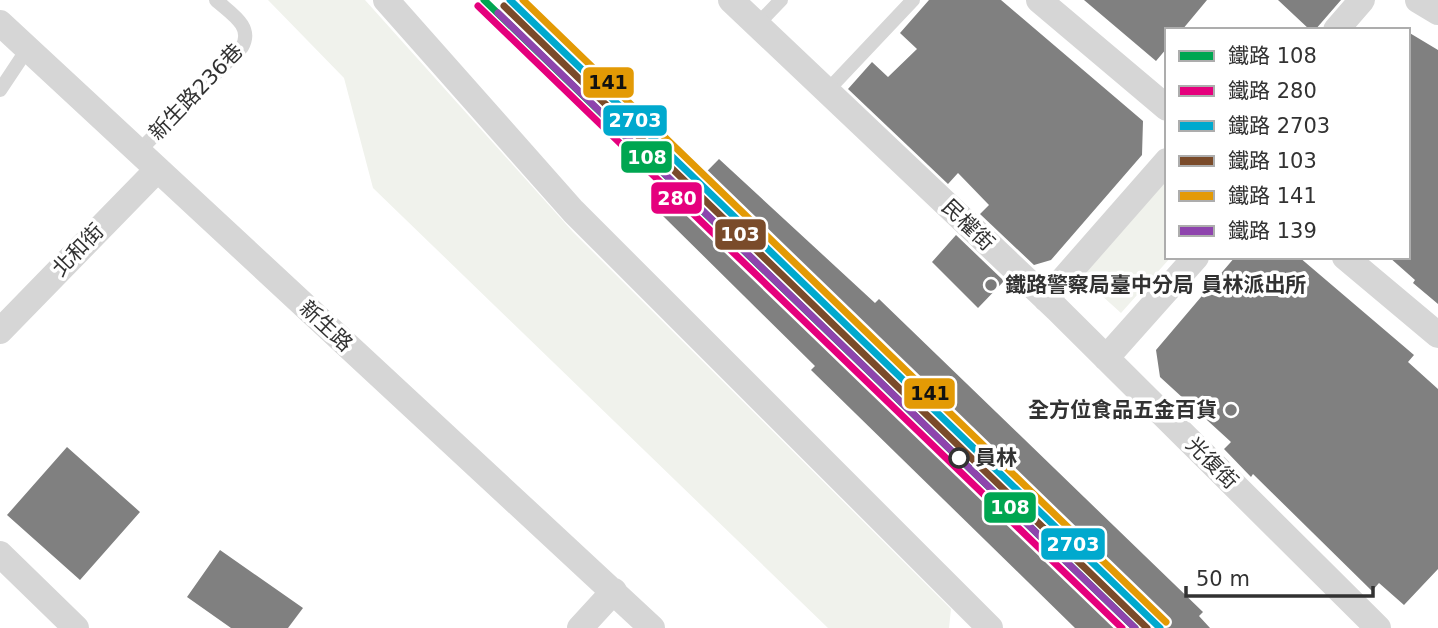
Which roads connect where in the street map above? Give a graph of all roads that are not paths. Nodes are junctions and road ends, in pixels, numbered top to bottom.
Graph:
1 (216, 0) edge
2 (386, 0) edge
3 (731, 0) edge
4 (780, 0) edge
5 (912, 0) edge
6 (1039, 0) edge
7 (1362, 0) edge
8 (1418, 0) edge
9 (1438, 12) edge
10 (0, 23) edge
11 (757, 25) junction
12 (1338, 28) edge
13 (27, 48) junction
14 (0, 90) edge
15 (827, 91) junction
16 (1165, 106) edge
17 (148, 160) junction
18 (1165, 163) edge
19 (1193, 259) edge
20 (1347, 259) edge
21 (1046, 299) junction
22 (0, 331) edge
23 (1438, 335) edge
24 (1106, 358) junction
25 (0, 554) edge
26 (614, 591) junction
27 (976, 623) edge
28 (76, 628) edge
29 (580, 628) edge
30 (652, 628) edge
31 (1378, 628) edge

1 - 17 lane, 新生路236巷
2 - 27 street
3 - 11 street, 民權街
4 - 11 lane
5 - 15 lane
6 - 16 street
7 - 12 street
8 - 9 street
10 - 13 street, 新生路
11 - 15 street, 民權街
13 - 14 lane
13 - 17 street, 新生路
15 - 21 street, 民權街
17 - 22 street, 北和街
17 - 26 street, 新生路
18 - 21 street
19 - 24 street
20 - 23 street
21 - 24 street, 光復街
24 - 31 street, 光復街
25 - 28 street
26 - 29 street
26 - 30 street, 新生路

